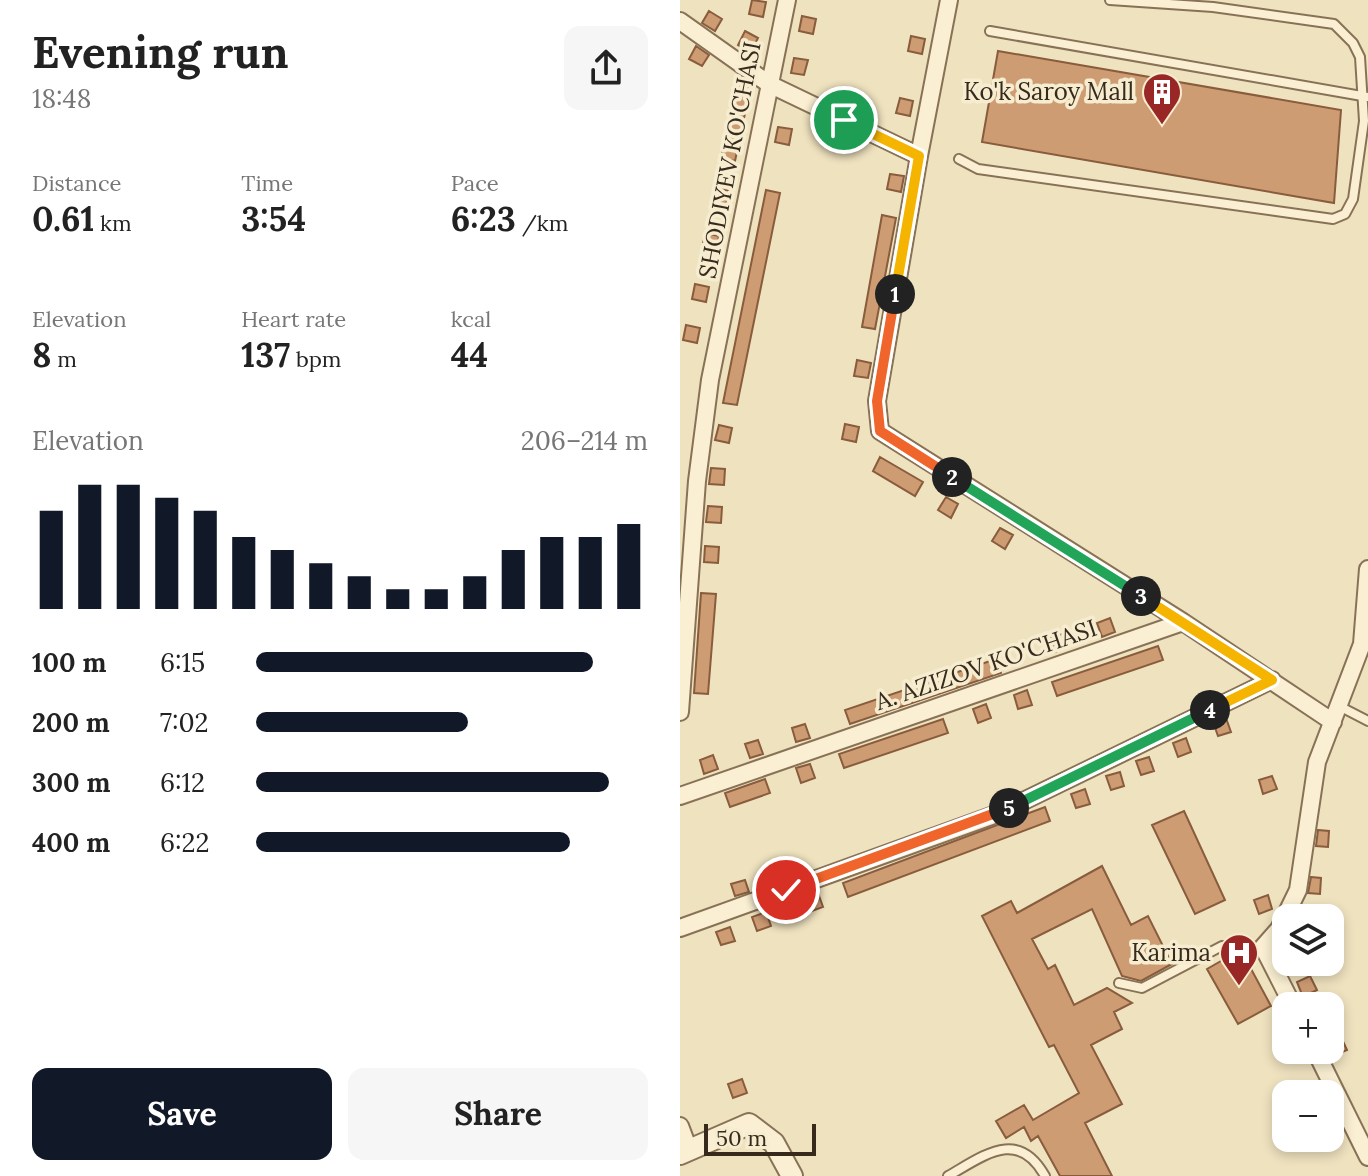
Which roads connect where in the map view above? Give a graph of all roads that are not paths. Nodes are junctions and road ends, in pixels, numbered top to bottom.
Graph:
1 (787, 0) edge
2 (949, 0) edge
3 (1110, 0) edge
4 (680, 21) edge
5 (990, 31) dead end
6 (769, 84) junction
7 (1365, 96) edge
8 (919, 156) junction
9 (959, 159) dead end
10 (1368, 569) edge
11 (1183, 622) junction
12 (1272, 680) junction
13 (680, 712) edge
14 (1336, 714) junction
15 (1368, 721) edge
16 (680, 796) edge
17 (680, 928) edge
18 (1263, 947) junction
19 (1119, 983) dead end
20 (1286, 992) edge
21 (1322, 1064) edge
22 (680, 1126) edge
23 (684, 1152) edge
24 (1368, 1157) edge
25 (792, 1176) edge
26 (948, 1176) edge
27 (1045, 1176) edge

1 - 6 street, SHODIYEV KO'CHASI
2 - 8 street
3 - 7 lane
4 - 6 street
5 - 7 lane
6 - 8 street
6 - 13 street, SHODIYEV KO'CHASI
7 - 9 lane
8 - 11 street
10 - 14 street
11 - 12 street
11 - 16 street, A. AZIZOV KO'CHASI
12 - 14 street
12 - 17 street
14 - 15 lane
14 - 18 street
18 - 19 lane
18 - 20 street
21 - 24 street
22 - 23 street
23 - 25 street
26 - 27 lane

